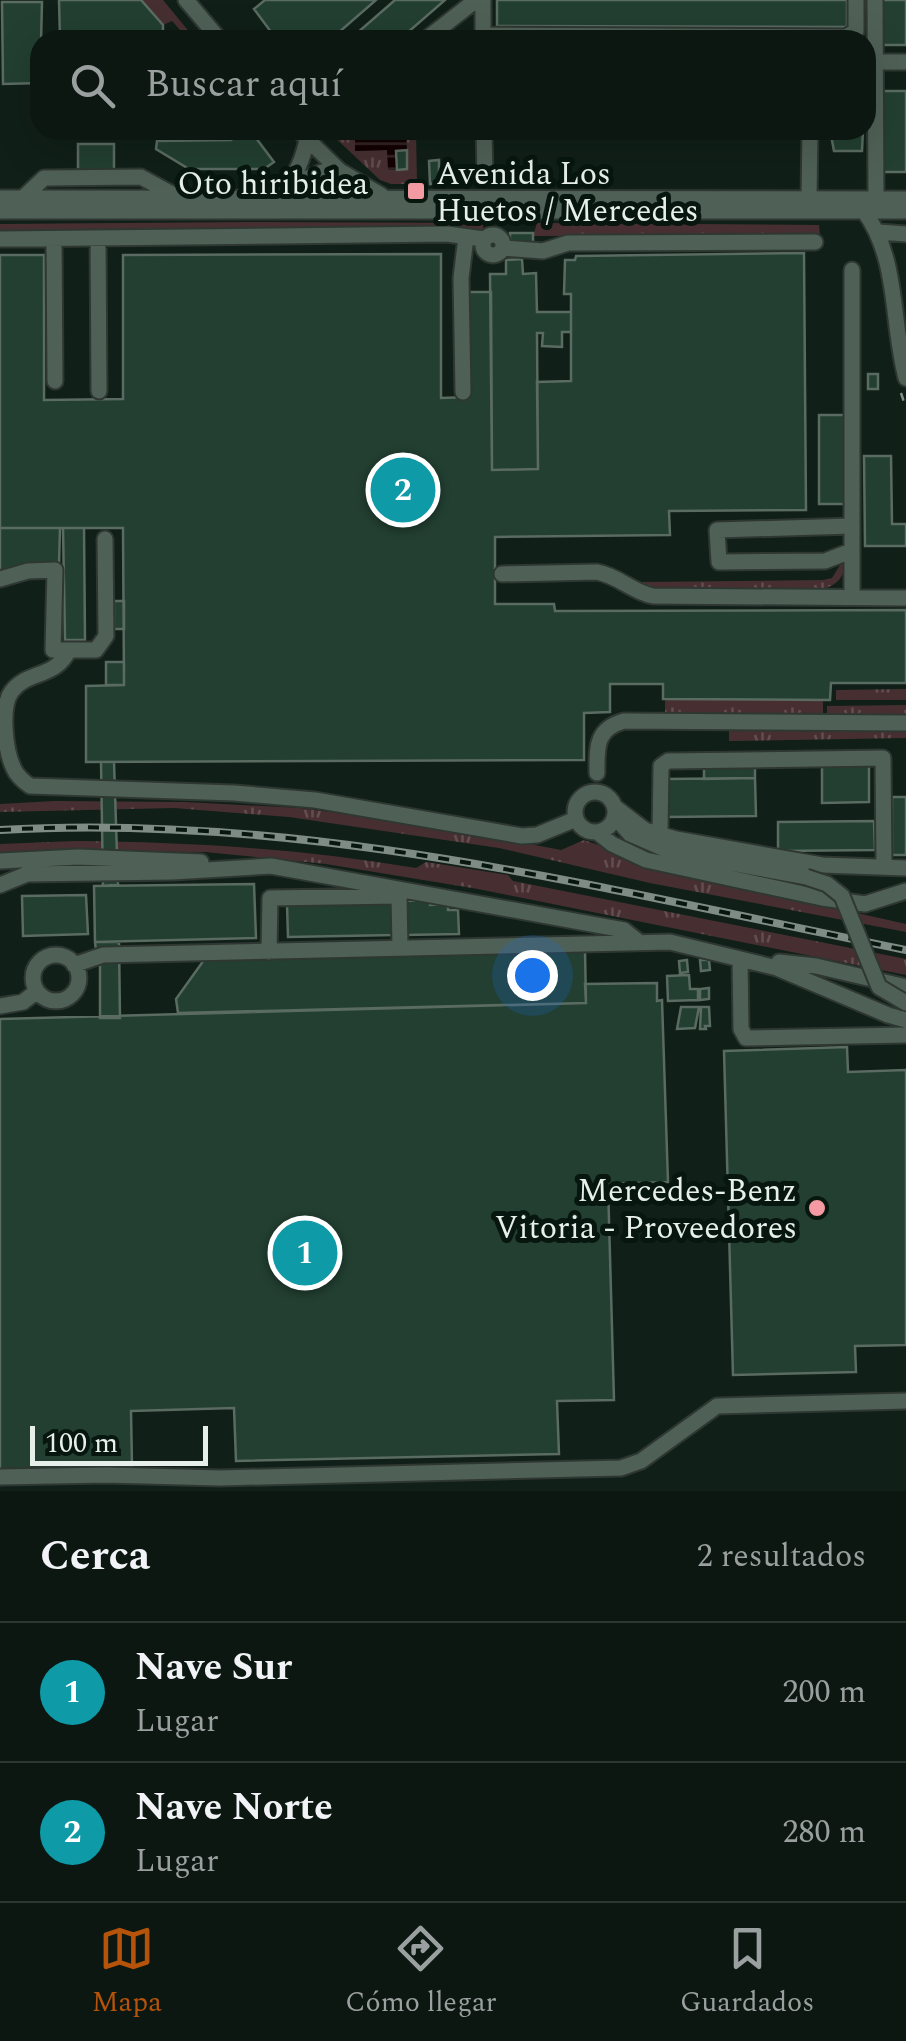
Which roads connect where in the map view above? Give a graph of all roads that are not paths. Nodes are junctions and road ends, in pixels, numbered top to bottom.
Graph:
1 (186, 0) edge
2 (480, 0) edge
3 (856, 0) edge
4 (875, 0) edge
5 (210, 30) edge
6 (440, 30) edge
7 (482, 30) edge
8 (856, 30) edge
9 (875, 30) edge
10 (876, 62) edge
11 (906, 62) edge
12 (484, 140) edge
13 (810, 140) edge
14 (876, 140) edge
15 (303, 142) edge
16 (340, 171) junction
17 (485, 176) dead end
18 (308, 178) junction
19 (270, 197) junction
20 (385, 197) junction
21 (0, 198) edge
22 (809, 198) junction
23 (876, 199) junction
24 (906, 199) edge
25 (318, 204) junction
26 (496, 210) junction
27 (0, 211) edge
28 (864, 211) junction
29 (906, 211) edge
30 (879, 232) junction
31 (906, 234) edge
32 (466, 237) junction
33 (98, 238) junction
34 (0, 239) edge
35 (54, 239) junction
36 (494, 240) junction
37 (815, 242) dead end
38 (852, 270) dead end
39 (906, 378) edge
40 (54, 380) dead end
41 (99, 391) dead end
42 (463, 392) dead end
43 (852, 526) junction
44 (105, 539) dead end
45 (852, 551) junction
46 (502, 574) dead end
47 (0, 579) edge
48 (852, 598) junction
49 (906, 598) edge
50 (69, 650) junction
51 (906, 723) edge
52 (5, 760) edge
53 (598, 773) dead end
54 (615, 812) junction
55 (576, 819) junction
56 (600, 831) junction
57 (660, 834) junction
58 (672, 852) junction
59 (0, 861) edge
60 (228, 868) junction
61 (884, 868) junction
62 (906, 868) edge
63 (0, 885) edge
64 (906, 890) edge
65 (640, 942) junction
66 (400, 948) junction
67 (269, 952) junction
68 (740, 959) junction
69 (74, 964) junction
70 (906, 987) edge
71 (37, 991) junction
72 (906, 1003) edge
73 (0, 1006) edge
74 (906, 1020) edge
75 (906, 1035) edge
76 (906, 1400) edge
77 (0, 1477) edge

1 - 5 street
2 - 6 street
2 - 7 street
3 - 8 street
4 - 9 street
10 - 11 street
12 - 17 street
13 - 22 street
14 - 23 street
15 - 16 street
15 - 18 street
15 - 19 street
16 - 18 street
16 - 20 street
18 - 25 street
19 - 21 street, Oto hiribidea
19 - 25 street, Oto hiribidea
20 - 22 street, Oto hiribidea
20 - 25 street, Oto hiribidea
22 - 23 street, Oto hiribidea
23 - 24 street, Oto hiribidea
25 - 26 street, Oto hiribidea
25 - 27 street, Oto hiribidea
26 - 28 street, Oto hiribidea
26 - 36 street
28 - 29 street, Oto hiribidea
28 - 30 street
30 - 31 street
30 - 39 street
32 - 33 street
32 - 36 street
32 - 42 street
33 - 35 street
33 - 41 street
34 - 35 street
35 - 40 street
36 - 37 street
38 - 43 street
43 - 45 street
43 - 45 street
44 - 50 street
45 - 48 street
46 - 48 street
47 - 50 street
48 - 49 street
50 - 52 street
51 - 53 street
52 - 55 street
54 - 55 street
54 - 56 street
54 - 57 street
54 - 58 street
55 - 56 street
56 - 58 street
56 - 64 street
57 - 61 street
57 - 61 street
58 - 72 street, bridge
59 - 60 street
60 - 63 street
60 - 65 street
61 - 62 street
65 - 66 street
65 - 68 street
66 - 67 street
66 - 67 street
67 - 69 street
68 - 70 street
68 - 74 street
68 - 75 street
69 - 71 street
69 - 71 street
71 - 73 street
76 - 77 street

